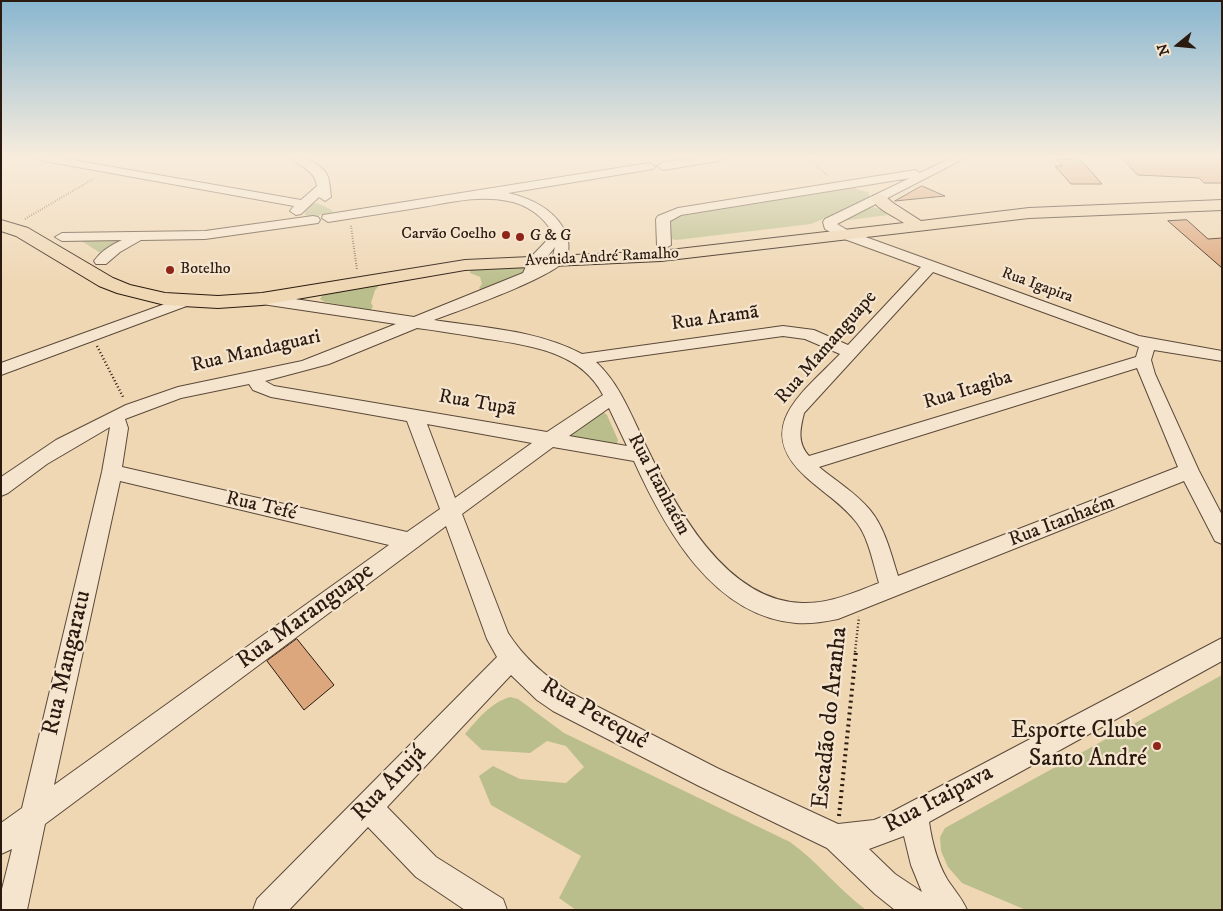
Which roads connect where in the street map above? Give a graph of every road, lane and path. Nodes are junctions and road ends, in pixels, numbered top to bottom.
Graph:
1 (54, 201) edge
2 (274, 201) edge
3 (309, 201) edge
4 (330, 201) edge
5 (438, 201) edge
6 (522, 201) edge
7 (752, 201) edge
8 (876, 201) edge
9 (883, 201) edge
10 (1146, 201) edge
11 (333, 204) junction
12 (1222, 205) edge
13 (303, 206) junction
14 (373, 211) junction
15 (1, 212) edge
16 (349, 215) junction
17 (328, 218) junction
18 (313, 220) junction
19 (911, 221) junction
20 (10, 226) edge
21 (266, 227) junction
22 (837, 230) junction
23 (146, 236) junction
24 (62, 238) junction
25 (664, 246) junction
26 (548, 255) junction
27 (477, 259) junction
28 (101, 261) junction
29 (931, 266) junction
30 (357, 271) junction
31 (165, 286) junction
32 (321, 289) junction
33 (145, 295) junction
34 (190, 295) junction
35 (262, 298) junction
36 (323, 308) junction
37 (359, 313) junction
38 (128, 322) junction
39 (418, 322) junction
40 (92, 336) junction
41 (365, 344) junction
42 (850, 352) junction
43 (1145, 352) junction
44 (1222, 356) edge
45 (582, 359) junction
46 (305, 366) junction
47 (1, 369) edge
48 (256, 377) junction
49 (306, 396) junction
50 (613, 396) junction
51 (122, 413) junction
52 (414, 415) junction
53 (549, 440) junction
54 (640, 455) junction
55 (805, 464) junction
56 (1189, 471) junction
57 (112, 472) junction
58 (1, 488) edge
59 (451, 513) junction
60 (1222, 535) edge
61 (410, 542) junction
62 (891, 588) junction
63 (861, 601) junction
64 (1222, 649) edge
65 (511, 659) junction
66 (368, 807) junction
67 (914, 814) junction
68 (34, 816) junction
69 (837, 838) junction
70 (1, 840) edge
71 (12, 910) edge
72 (268, 910) edge
73 (492, 910) edge
74 (928, 910) edge
75 (952, 910) edge

1 - 20 path
2 - 13 street
3 - 13 street
4 - 11 street
5 - 14 street
6 - 26 street
7 - 25 street
8 - 22 street
9 - 19 main road
10 - 19 main road, Avenida André Ramalho
11 - 13 street
11 - 14 street
11 - 17 street
12 - 19 main road, Avenida André Ramalho
13 - 18 street
13 - 21 street
14 - 16 street
15 - 20 main road, Avenida André Ramalho
16 - 17 street
16 - 30 path
17 - 18 street
18 - 21 street
19 - 22 main road, Avenida André Ramalho
20 - 24 main road, Avenida André Ramalho
20 - 33 main road, Avenida André Ramalho
21 - 23 street
22 - 25 main road, Avenida André Ramalho
22 - 26 main road, Avenida André Ramalho
22 - 29 street, Rua Igapira
23 - 24 street
23 - 28 street
24 - 28 main road, Avenida André Ramalho
25 - 26 main road, Avenida André Ramalho
26 - 27 main road, Avenida André Ramalho
26 - 39 street, Rua Mandaguari
27 - 30 main road, Avenida André Ramalho
27 - 32 main road, Avenida André Ramalho
28 - 31 main road, Avenida André Ramalho
29 - 42 street, Rua Mamanguape
29 - 43 street, Rua Igapira
30 - 34 main road, Avenida André Ramalho
31 - 33 main road
31 - 34 main road, Avenida André Ramalho
32 - 35 main road, Avenida André Ramalho
32 - 36 street
33 - 34 main road, Avenida André Ramalho
33 - 38 street
34 - 35 main road, Avenida André Ramalho
34 - 38 street
35 - 36 street, Rua Itanhaém
36 - 37 street, Rua Itanhaém
37 - 39 street, Rua Itanhaém
37 - 41 street
38 - 40 street
39 - 41 street, Rua Mandaguari
39 - 45 street, Rua Itanhaém
40 - 47 street
40 - 51 path
41 - 46 street, Rua Mandaguari
42 - 45 street, Rua Aramã
42 - 55 street, Rua Mamanguape
43 - 44 street, Rua Igapira
43 - 55 street, Rua Itagiba
43 - 56 street
45 - 50 street, Rua Itanhaém
46 - 48 street, Rua Mandaguari
46 - 49 street
48 - 49 street, Rua Tupã
48 - 51 street, Rua Mandaguari
49 - 52 street, Rua Tupã
50 - 53 street, Rua Maranguape
50 - 54 street, Rua Itanhaém
51 - 57 street, Rua Mangaratu
51 - 58 street, Rua Mandaguari
52 - 53 street, Rua Tupã
52 - 59 street, Rua Perequê
53 - 54 street, Rua Tupã
53 - 59 street, Rua Maranguape
54 - 63 street, Rua Itanhaém
55 - 62 street, Rua Mamanguape
56 - 60 street
56 - 62 street, Rua Itanhaém
57 - 61 street, Rua Tefé
57 - 68 street, Rua Mangaratu
59 - 61 street, Rua Maranguape
59 - 65 street, Rua Perequê
61 - 68 street, Rua Maranguape
62 - 63 street, Rua Itanhaém
63 - 69 path, Escadão do Aranha
64 - 67 street, Rua Itaipava
65 - 66 street, Rua Arujá
65 - 69 street, Rua Perequê
66 - 72 street, Rua Arujá
66 - 73 street
67 - 69 street, Rua Itaipava
67 - 75 street
68 - 70 street, Rua Maranguape
68 - 71 street, Rua Mangaratu
69 - 74 street

